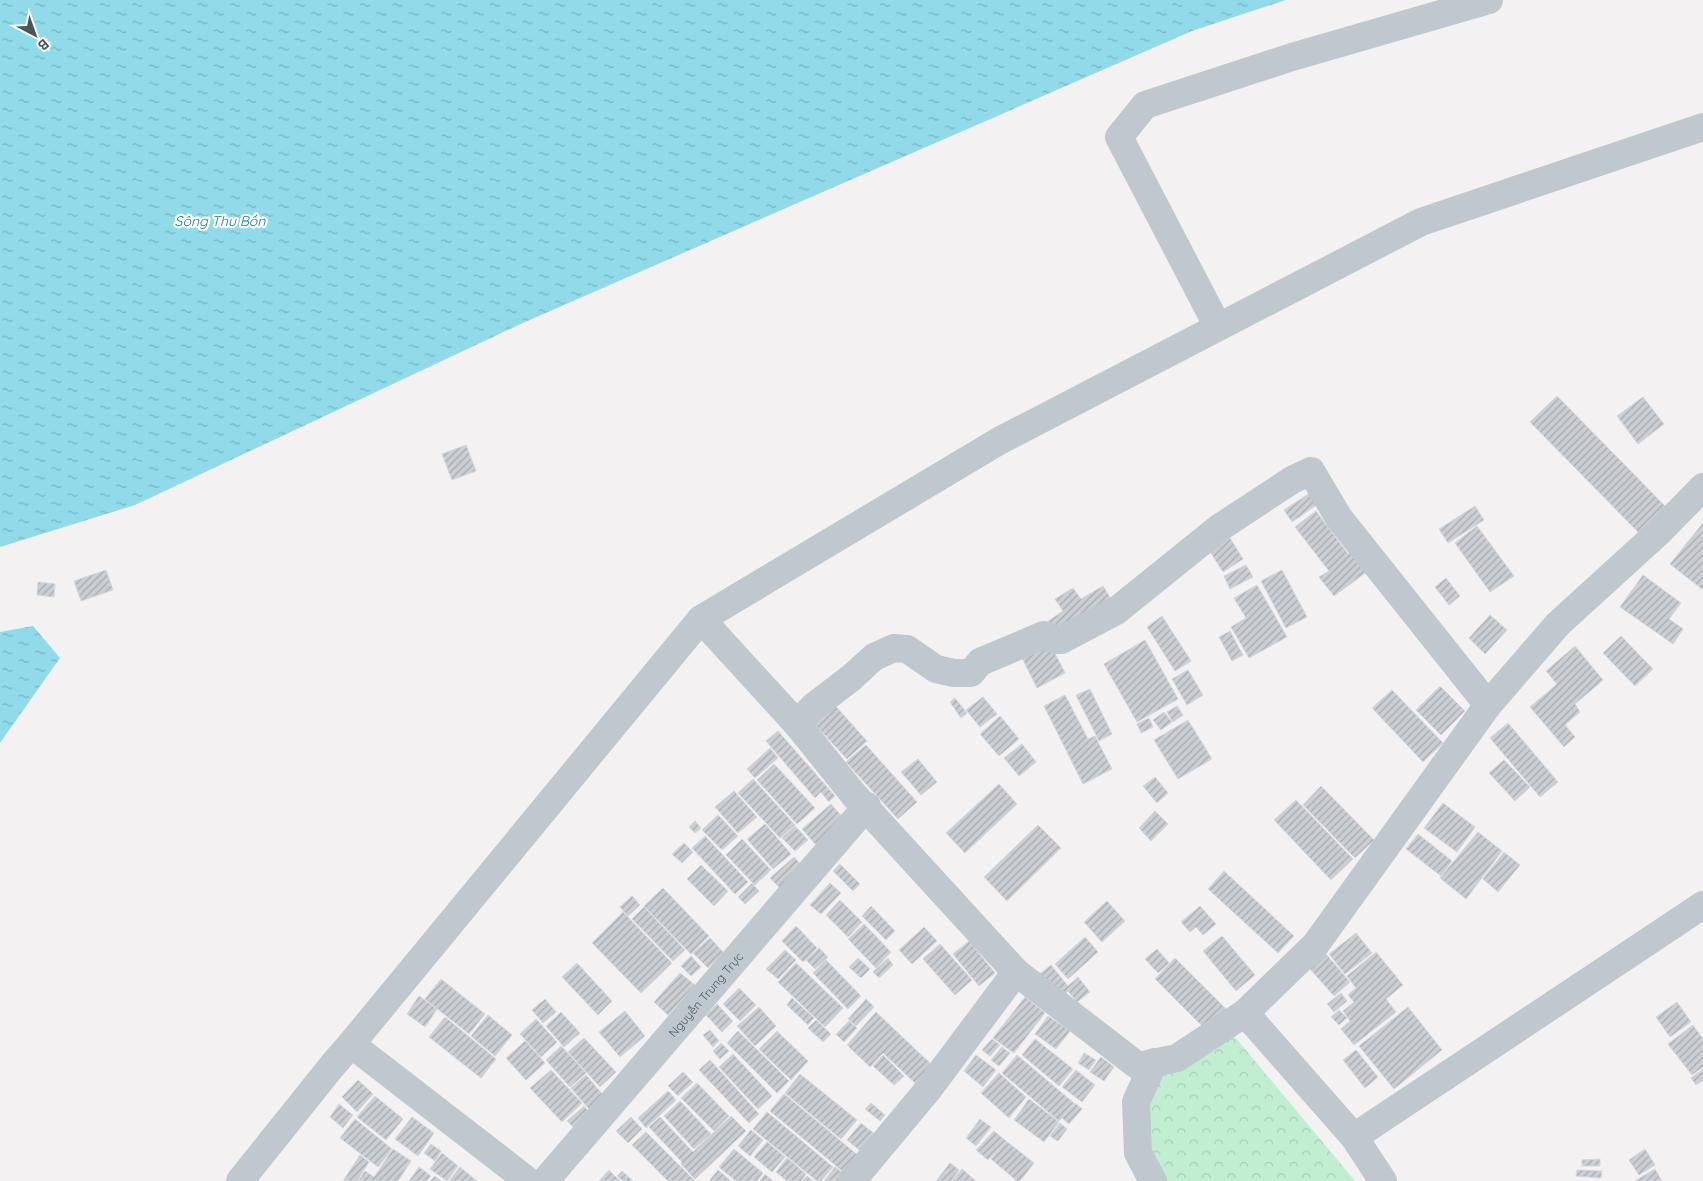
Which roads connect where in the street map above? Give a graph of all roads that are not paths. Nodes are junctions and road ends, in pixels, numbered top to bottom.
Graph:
1 (1489, 0) edge
2 (1703, 127) edge
3 (1218, 327) junction
4 (1703, 487) edge
5 (701, 619) junction
6 (1488, 705) junction
7 (797, 724) junction
8 (866, 806) junction
9 (1703, 904) edge
10 (1016, 972) junction
11 (1245, 1013) junction
12 (351, 1044) junction
13 (1154, 1062) junction
14 (1354, 1138) junction
15 (240, 1181) edge
16 (528, 1181) edge
17 (545, 1181) edge
18 (852, 1181) edge
19 (1153, 1181) edge
20 (1383, 1181) edge

1 - 3 street
2 - 3 street
3 - 5 street
4 - 6 street
5 - 7 street
5 - 12 street
6 - 7 street
6 - 11 street
7 - 8 street
8 - 10 street
8 - 17 street, Nguyễn Trung Trực
9 - 14 street
10 - 13 street
10 - 18 street
11 - 13 street
11 - 14 street
12 - 15 street
12 - 16 street
13 - 19 street
14 - 20 street

